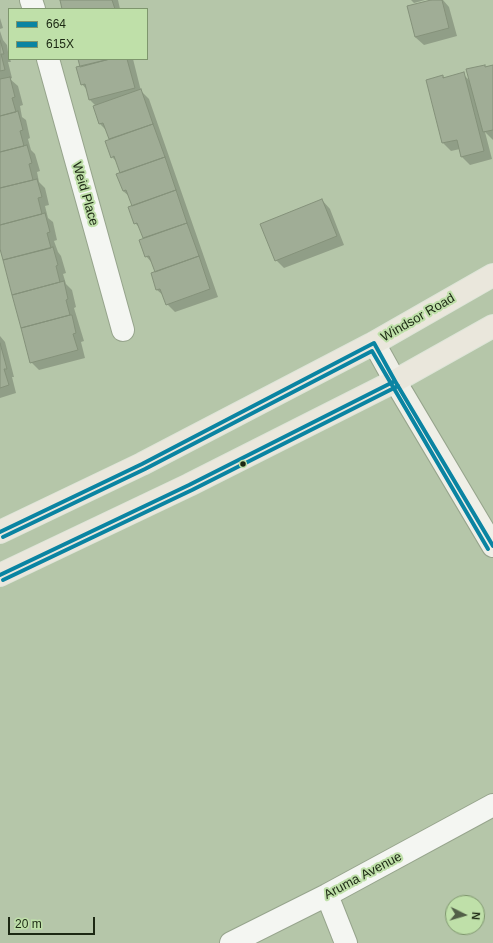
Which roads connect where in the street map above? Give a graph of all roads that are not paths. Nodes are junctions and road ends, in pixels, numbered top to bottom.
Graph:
1 (48, 60) edge
2 (493, 275) edge
3 (493, 326) edge
4 (123, 330) dead end
5 (374, 343) junction
6 (395, 380) junction
7 (0, 532) edge
8 (493, 546) edge
9 (0, 575) edge
10 (493, 805) edge
11 (327, 895) junction
12 (231, 943) edge
13 (346, 943) edge

1 - 4 street, Weid Place
2 - 5 main road, Windsor Road
3 - 6 main road
5 - 6 street
5 - 7 main road, Windsor Road
6 - 8 street
6 - 9 main road
10 - 11 street, Aruma Avenue
11 - 12 street, Aruma Avenue
11 - 13 street

